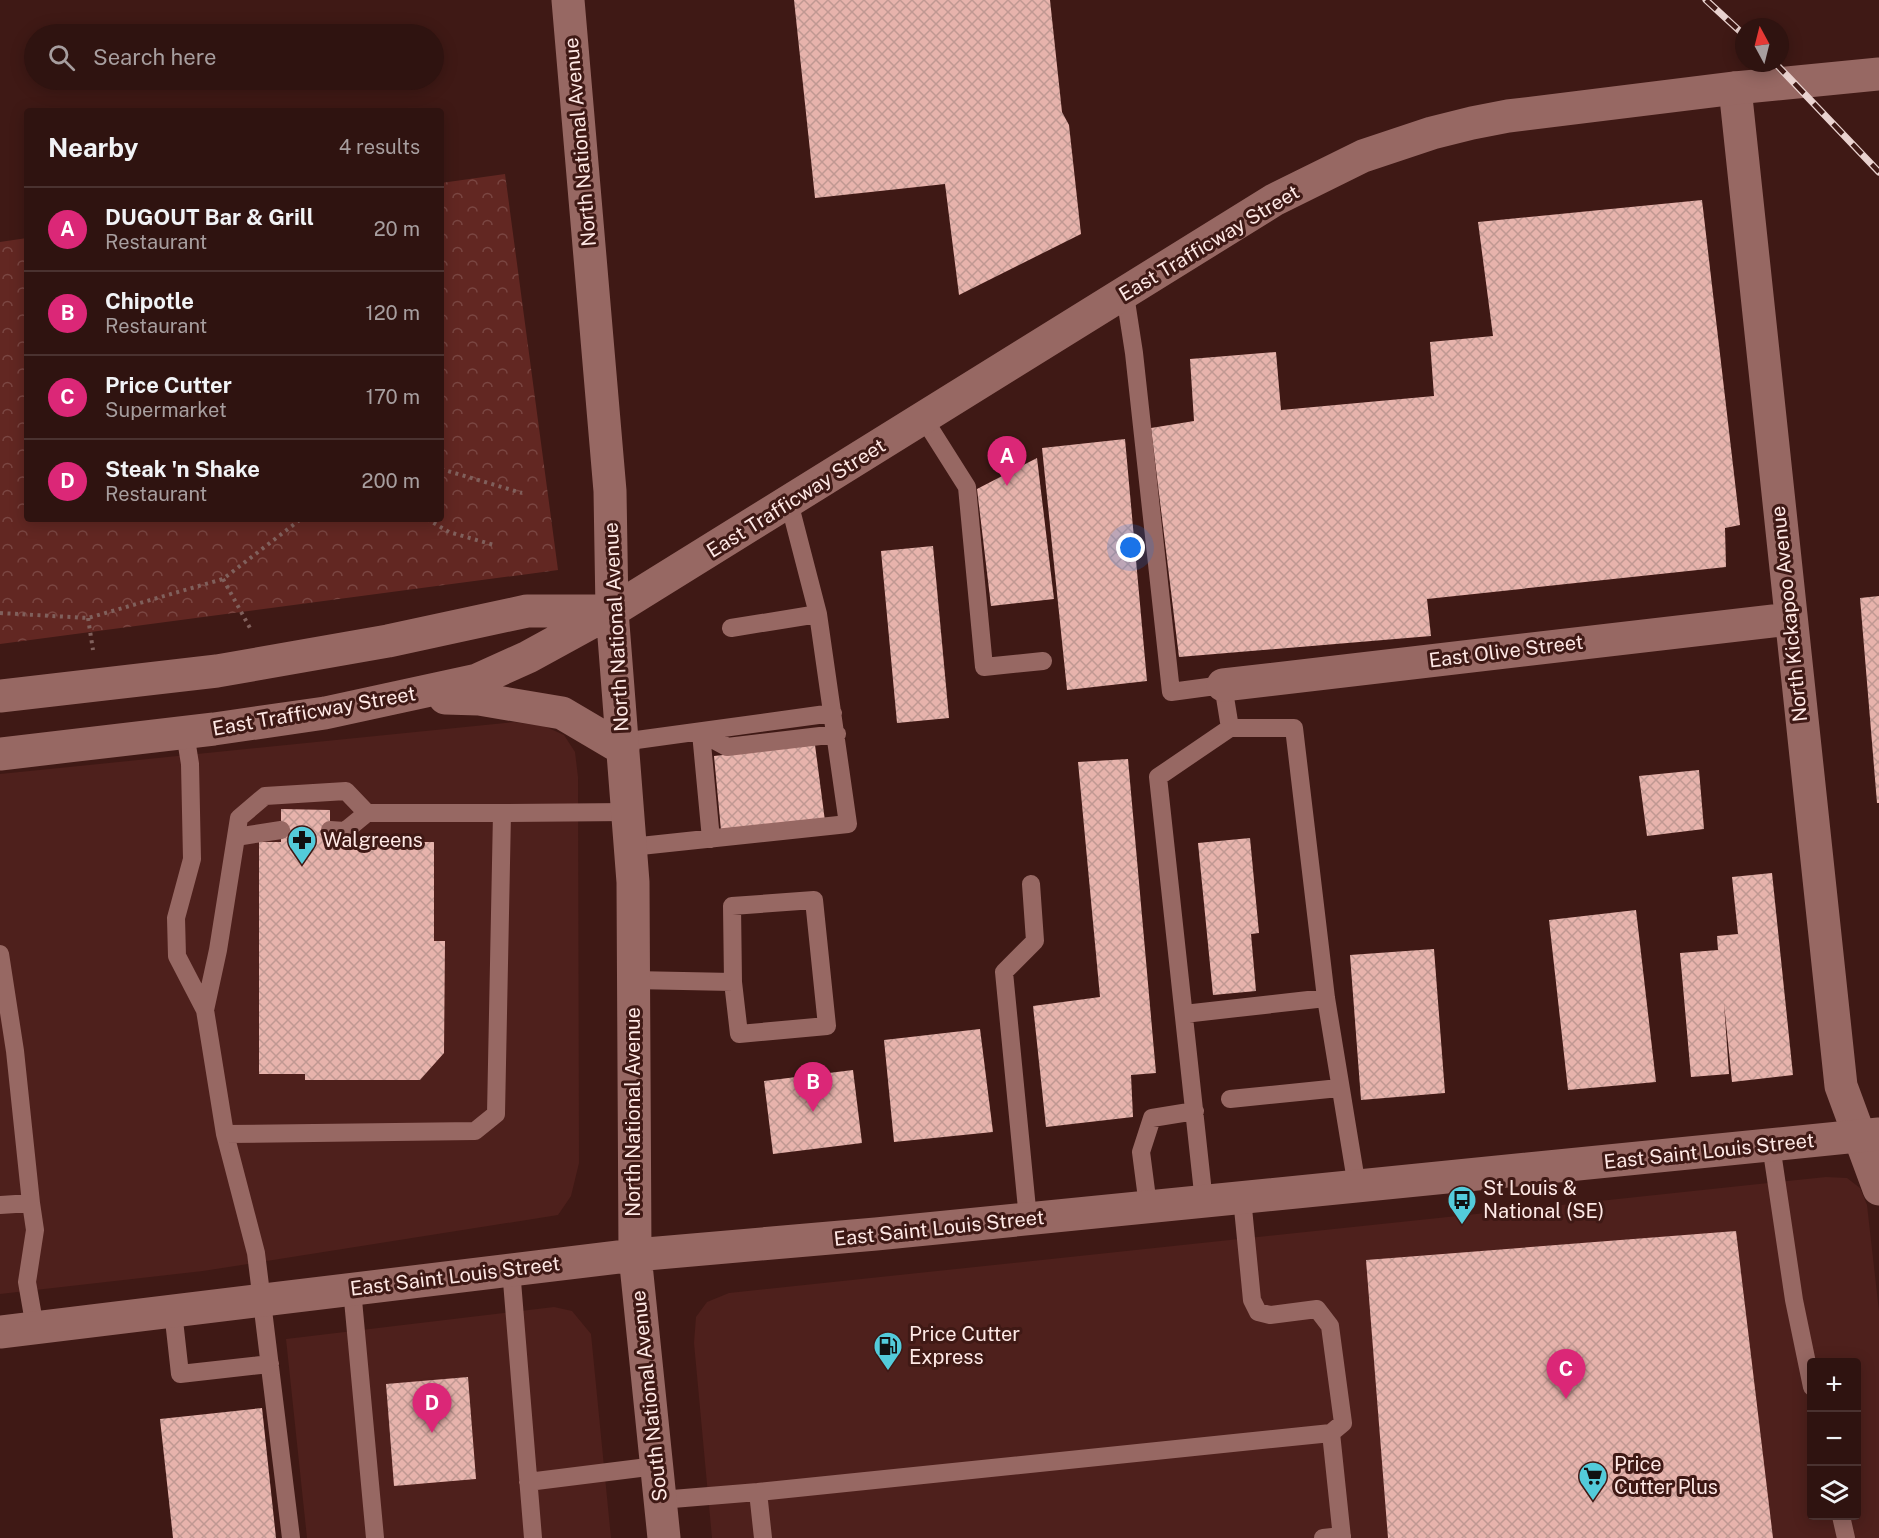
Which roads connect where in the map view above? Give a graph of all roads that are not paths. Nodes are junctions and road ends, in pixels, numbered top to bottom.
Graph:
1 (568, 0) edge
2 (1879, 74) edge
3 (1735, 88) junction
4 (1125, 295) junction
5 (924, 419) junction
6 (789, 502) junction
7 (612, 611) junction
8 (818, 614) junction
9 (1790, 619) junction
10 (731, 628) dead end
11 (1043, 661) dead end
12 (1223, 685) junction
13 (0, 696) edge
14 (395, 698) junction
15 (833, 714) junction
16 (1230, 728) junction
17 (185, 733) junction
18 (701, 733) junction
19 (837, 734) junction
20 (622, 746) junction
21 (0, 754) edge
22 (628, 812) junction
23 (367, 813) junction
24 (501, 813) junction
25 (281, 830) dead end
26 (330, 830) dead end
27 (236, 837) junction
28 (711, 839) junction
29 (631, 848) junction
30 (1032, 884) dead end
31 (0, 954) edge
32 (633, 980) junction
33 (734, 982) junction
34 (1326, 998) junction
35 (205, 1010) junction
36 (1184, 1014) junction
37 (1340, 1088) junction
38 (1230, 1099) dead end
39 (1195, 1111) junction
40 (225, 1134) junction
41 (1869, 1135) edge
42 (1771, 1145) junction
43 (1357, 1187) junction
44 (1879, 1189) edge
45 (1242, 1198) junction
46 (1204, 1202) junction
47 (31, 1203) junction
48 (0, 1204) edge
49 (1148, 1206) junction
50 (1028, 1220) junction
51 (634, 1255) junction
52 (511, 1269) junction
53 (352, 1289) junction
54 (262, 1299) junction
55 (173, 1311) junction
56 (34, 1328) junction
57 (0, 1332) edge
58 (270, 1364) junction
59 (1807, 1364) edge
60 (1330, 1433) junction
61 (656, 1466) junction
62 (528, 1482) junction
63 (758, 1492) junction
64 (660, 1500) junction
65 (1842, 1520) edge
66 (1342, 1537) edge
67 (291, 1538) edge
68 (375, 1538) edge
69 (533, 1538) edge
70 (664, 1538) edge
71 (763, 1538) edge
72 (1323, 1538) edge
73 (1846, 1538) edge

1 - 7 main road, North National Avenue
2 - 3 main road, East Trafficway Street
3 - 4 main road, East Trafficway Street
3 - 9 main road, North Kickapoo Avenue
4 - 5 main road, East Trafficway Street
4 - 12 lane
5 - 6 main road, East Trafficway Street
5 - 11 lane
6 - 7 main road, East Trafficway Street
6 - 8 lane
7 - 13 main road
7 - 14 main road, East Trafficway Street
7 - 20 main road, North National Avenue
8 - 10 lane
8 - 15 lane
9 - 12 main road, East Olive Street
9 - 41 main road, North Kickapoo Avenue
12 - 16 lane
14 - 17 main road, East Trafficway Street
14 - 20 main road
15 - 18 lane
15 - 19 lane
16 - 34 lane
16 - 36 lane
17 - 21 main road, East Trafficway Street
17 - 35 lane
18 - 19 lane
18 - 20 lane
18 - 28 lane
19 - 28 lane
20 - 22 main road, North National Avenue
22 - 24 lane
22 - 29 main road, North National Avenue
23 - 24 lane
23 - 26 lane
23 - 27 lane
24 - 40 lane
25 - 27 lane
27 - 35 lane
28 - 29 lane
29 - 32 main road, North National Avenue
30 - 50 lane
31 - 47 lane
32 - 33 lane
32 - 51 main road, North National Avenue
33 - 33 lane
34 - 36 lane
34 - 37 lane
35 - 40 lane
36 - 39 lane
37 - 38 lane
37 - 43 lane
39 - 46 lane
39 - 49 lane
40 - 54 lane
41 - 42 main road, East Saint Louis Street
41 - 44 main road, North Kickapoo Avenue
42 - 43 main road, East Saint Louis Street
42 - 59 lane
43 - 45 main road, East Saint Louis Street
45 - 46 main road, East Saint Louis Street
45 - 60 lane
46 - 49 main road, East Saint Louis Street
47 - 48 lane
47 - 56 lane
49 - 50 main road, East Saint Louis Street
50 - 51 main road, East Saint Louis Street
51 - 52 main road, East Saint Louis Street
51 - 61 main road, South National Avenue
52 - 53 main road, East Saint Louis Street
52 - 62 lane
53 - 54 main road, East Saint Louis Street
53 - 68 lane
54 - 55 main road, East Saint Louis Street
54 - 58 lane
55 - 56 main road, East Saint Louis Street
55 - 58 lane
56 - 57 main road, East Saint Louis Street
58 - 67 lane
60 - 63 lane
60 - 66 lane
61 - 62 lane
61 - 64 main road, South National Avenue
62 - 69 lane
63 - 64 lane
63 - 71 lane
64 - 70 main road, South National Avenue
65 - 73 lane
66 - 72 lane

